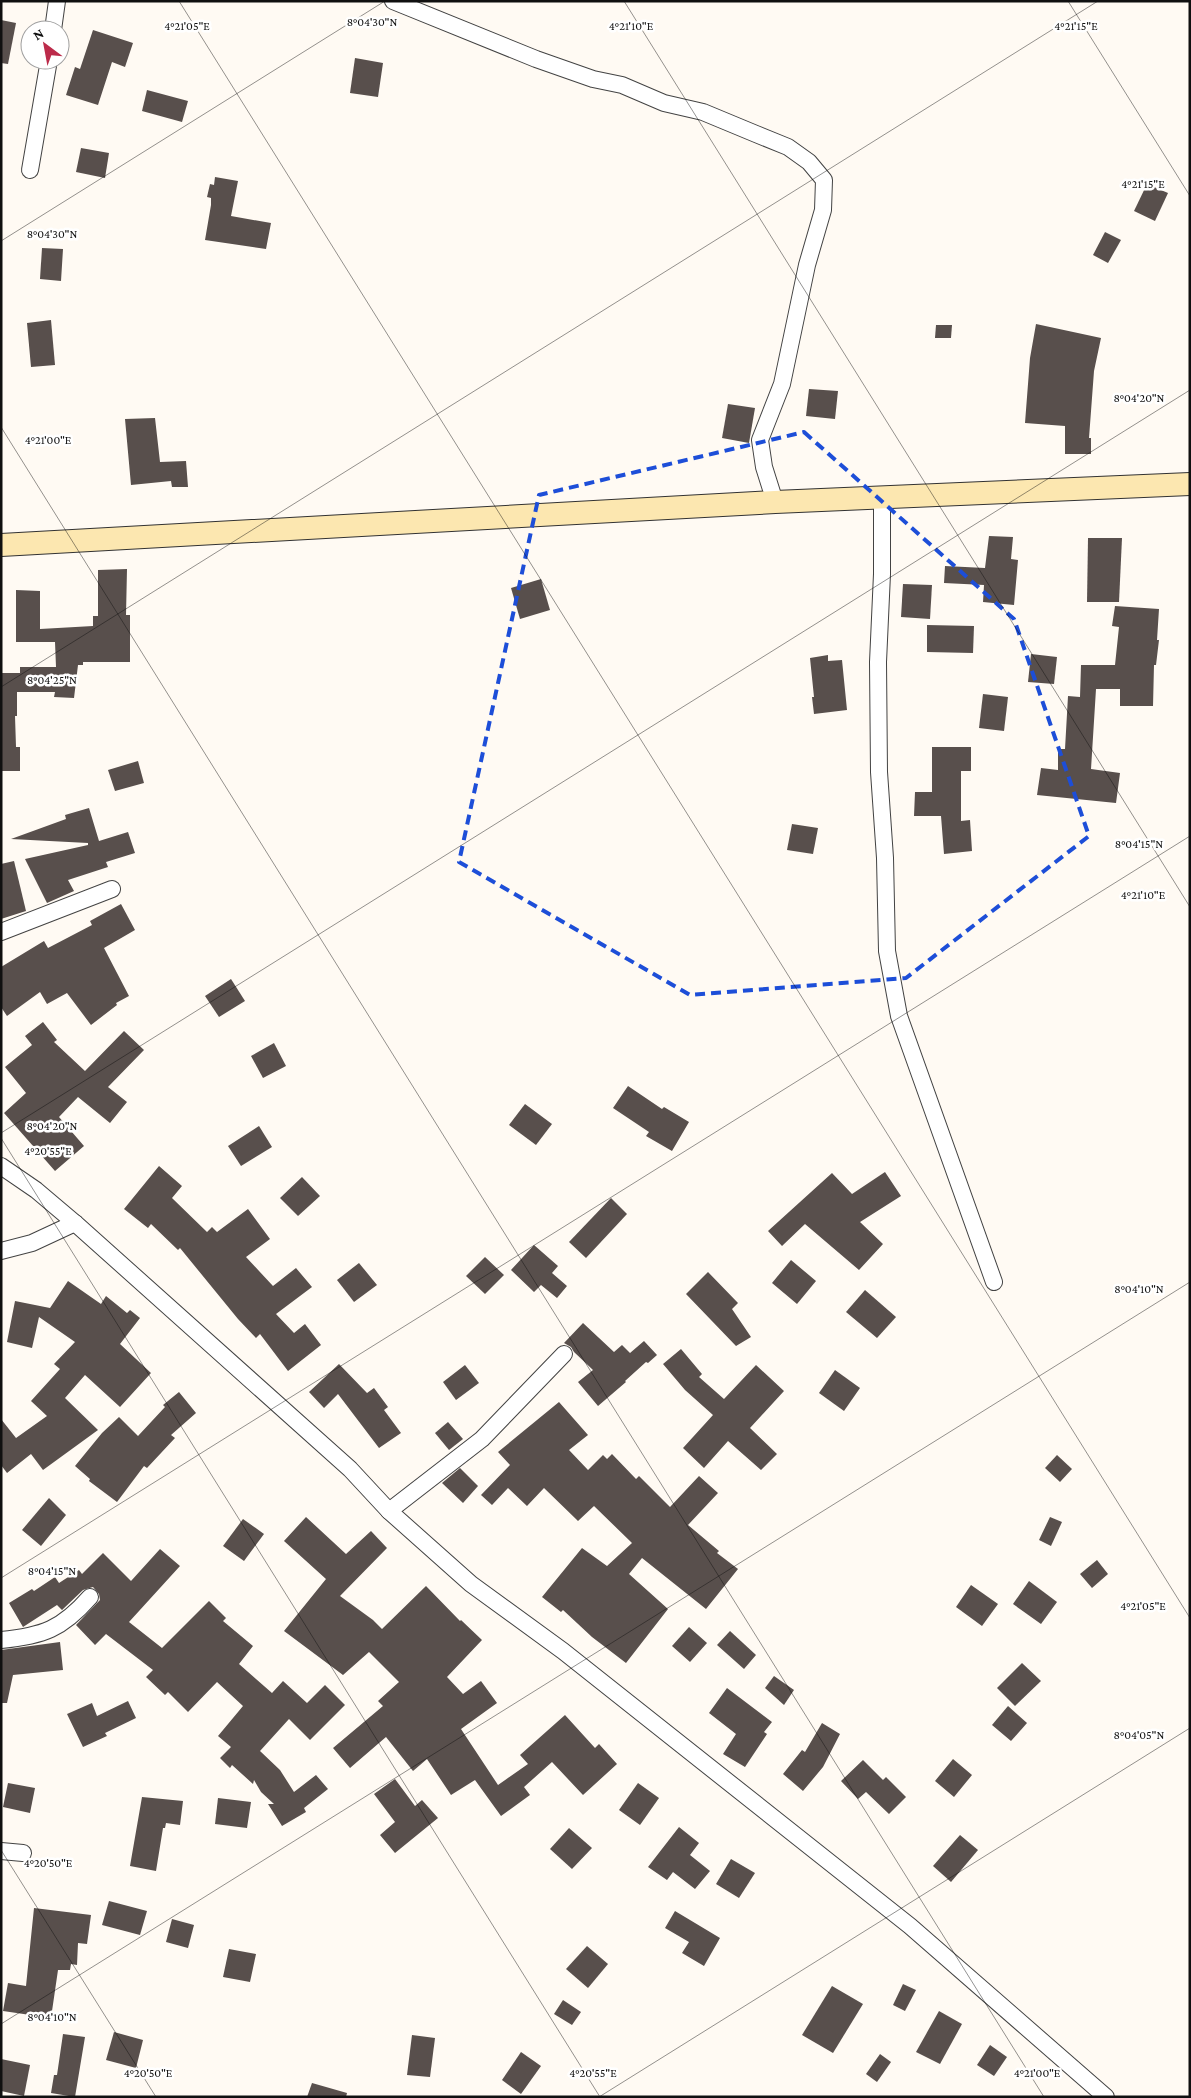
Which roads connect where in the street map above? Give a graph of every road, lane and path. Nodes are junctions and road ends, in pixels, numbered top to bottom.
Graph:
1 (57, 1) edge
2 (393, 1) edge
3 (54, 20) edge
4 (48, 70) edge
5 (30, 170) dead end
6 (1190, 484) edge
7 (882, 498) junction
8 (775, 502) junction
9 (1, 545) edge
10 (112, 889) dead end
11 (1, 932) edge
12 (1, 1166) edge
13 (75, 1223) junction
14 (1, 1251) edge
15 (994, 1282) dead end
16 (564, 1354) dead end
17 (389, 1511) junction
18 (90, 1597) dead end
19 (1, 1640) edge
20 (1, 1851) edge
21 (23, 1853) dead end
22 (1106, 2097) edge

1 - 3 street
2 - 8 street
4 - 5 street
6 - 7 main road
7 - 8 main road
7 - 15 street
8 - 9 main road
10 - 11 street
12 - 13 street
13 - 14 street
13 - 17 street
16 - 17 street
17 - 22 street
18 - 19 street
20 - 21 street

